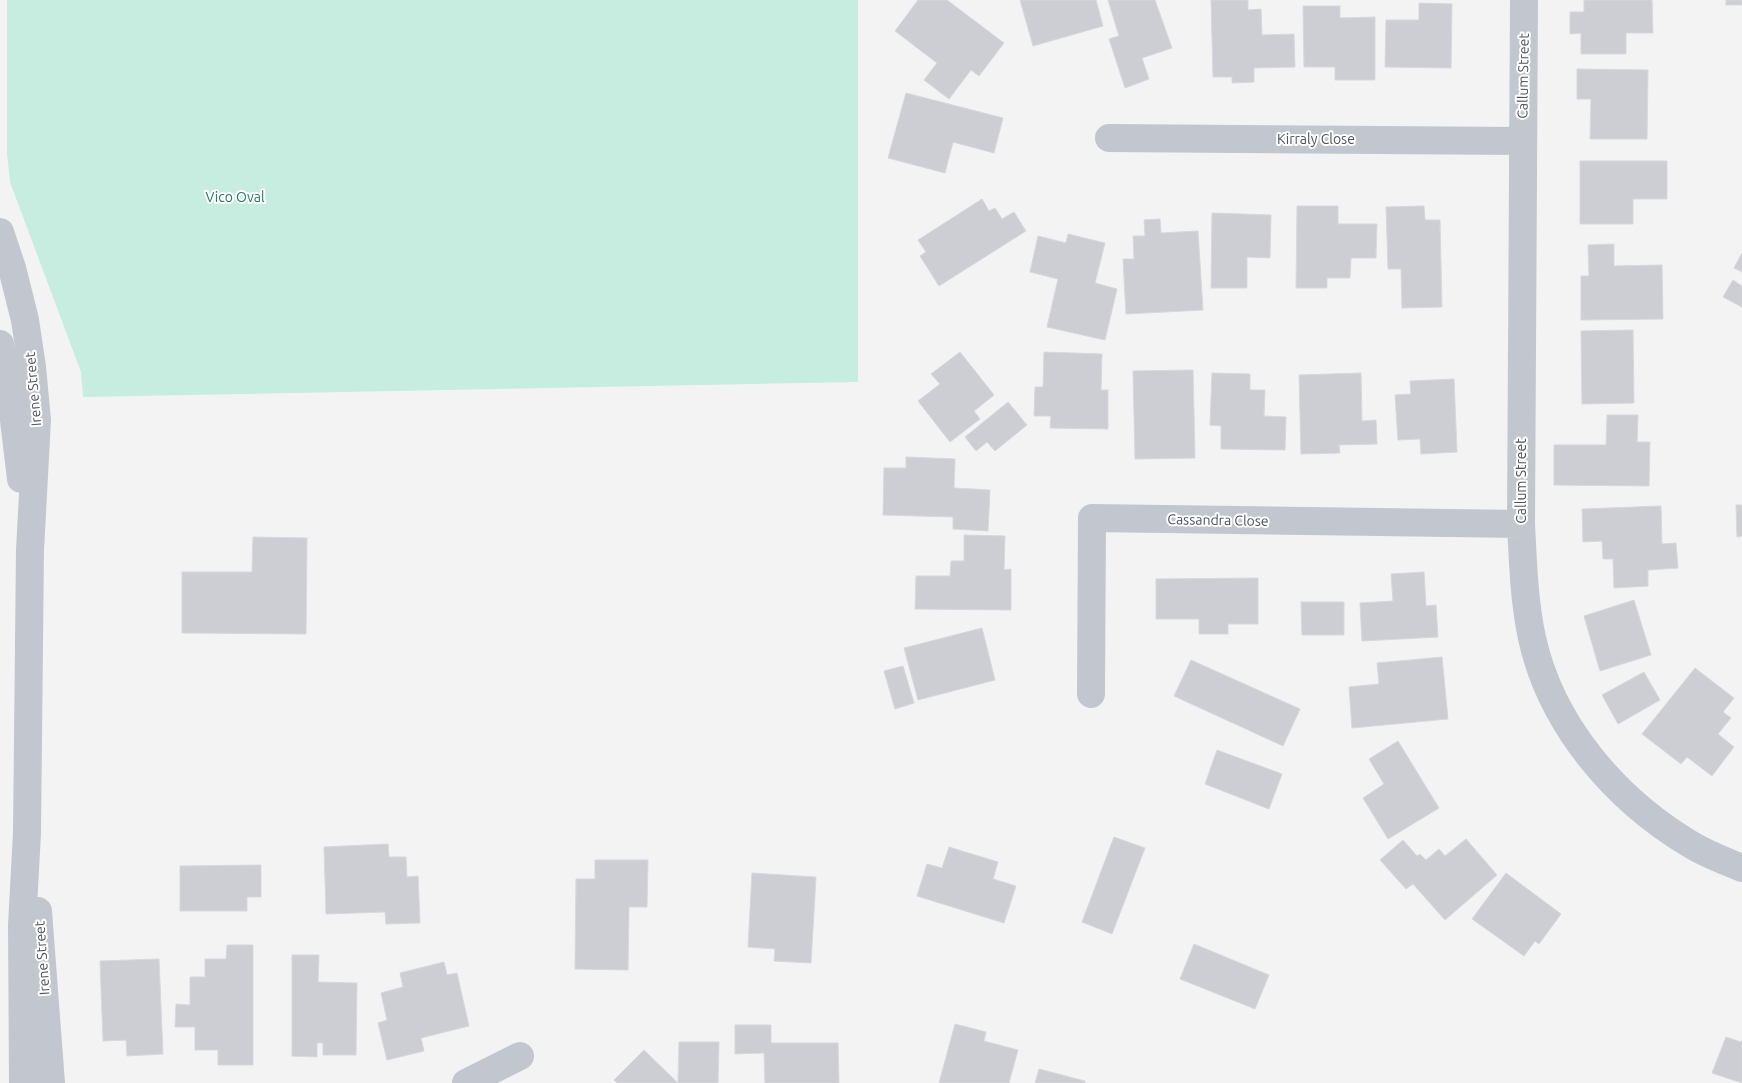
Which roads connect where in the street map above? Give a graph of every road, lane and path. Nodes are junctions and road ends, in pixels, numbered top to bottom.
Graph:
1 (1524, 0) edge
2 (1109, 138) dead end
3 (1522, 140) junction
4 (0, 232) edge
5 (0, 344) edge
6 (1521, 524) junction
7 (30, 550) junction
8 (1091, 694) dead end
9 (27, 833) junction
10 (1742, 868) edge
11 (520, 1056) dead end
12 (23, 1083) edge
13 (51, 1083) edge
14 (466, 1083) edge

1 - 3 street, Callum Street
2 - 3 street, Kirraly Close
3 - 6 street, Callum Street
4 - 7 street, Irene Street
5 - 7 street, Irene Street
6 - 8 street, Cassandra Close
6 - 10 street, Callum Street
7 - 9 street, Irene Street
9 - 12 street, Irene Street
9 - 13 street, Irene Street
11 - 14 street

